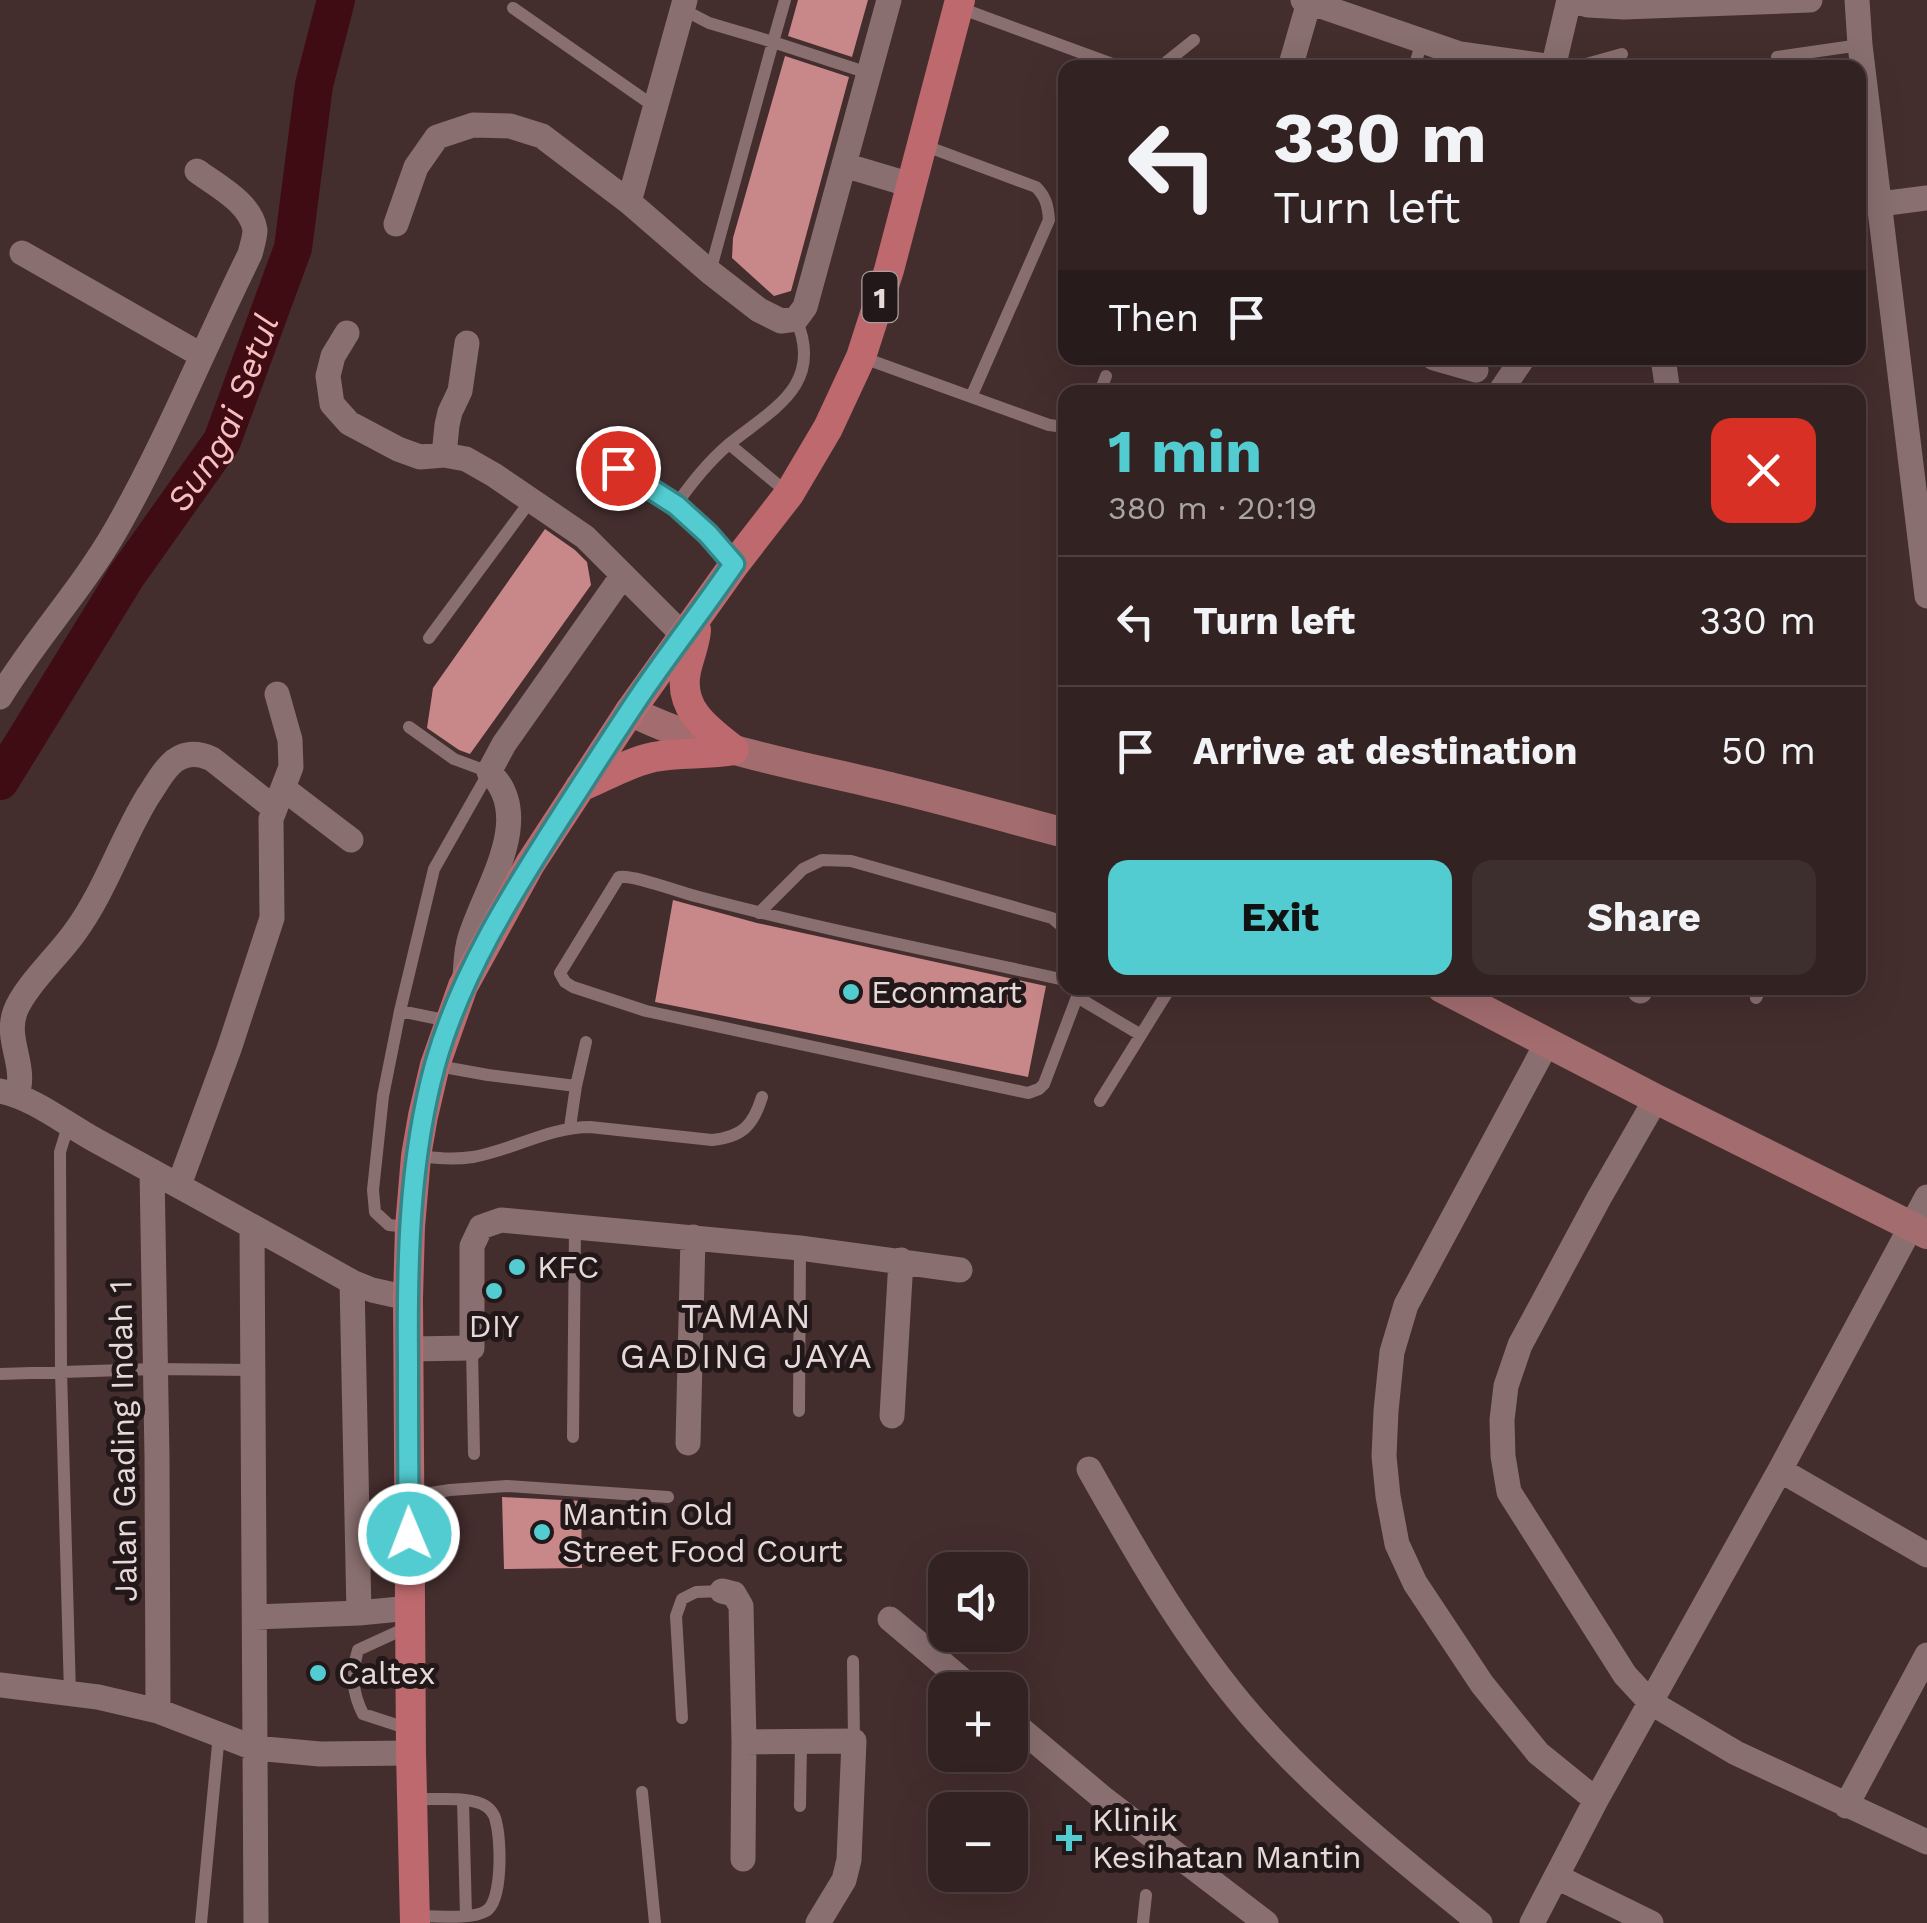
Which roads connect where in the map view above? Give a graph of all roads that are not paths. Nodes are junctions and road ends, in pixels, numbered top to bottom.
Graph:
1 (784, 0) edge
2 (889, 0) edge
3 (1570, 0) edge
4 (1810, 0) edge
5 (1857, 0) edge
6 (1306, 1) edge
7 (678, 3) edge
8 (959, 4) edge
9 (514, 8) dead end
10 (1194, 40) dead end
11 (1422, 41) junction
12 (773, 42) junction
13 (1860, 44) junction
14 (1622, 54) dead end
15 (1777, 57) dead end
16 (1102, 60) edge
17 (1169, 60) edge
18 (1292, 60) edge
19 (1416, 60) edge
20 (1489, 60) edge
21 (1555, 60) edge
22 (1600, 60) edge
23 (1862, 60) edge
24 (868, 73) junction
25 (1866, 92) edge
26 (656, 108) junction
27 (923, 145) junction
28 (844, 165) junction
29 (197, 172) dead end
30 (911, 186) junction
31 (1927, 198) edge
32 (629, 202) junction
33 (1880, 204) junction
34 (396, 224) dead end
35 (22, 253) dead end
36 (710, 272) junction
37 (796, 319) junction
38 (347, 333) dead end
39 (468, 343) dead end
40 (202, 355) junction
41 (861, 357) junction
42 (1106, 376) dead end
43 (1103, 385) edge
44 (972, 396) junction
45 (1058, 426) edge
46 (729, 444) junction
47 (444, 455) junction
48 (1920, 464) edge
49 (618, 468) dead end
50 (789, 494) junction
51 (531, 500) junction
52 (676, 505) junction
53 (734, 564) junction
54 (622, 576) junction
55 (1927, 596) edge
56 (690, 627) junction
57 (429, 638) dead end
58 (277, 694) dead end
59 (0, 696) edge
60 (630, 711) junction
61 (408, 728) dead end
62 (734, 750) junction
63 (489, 772) junction
64 (580, 787) junction
65 (279, 798) junction
66 (1058, 832) edge
67 (351, 840) dead end
68 (759, 913) junction
69 (1058, 923) edge
70 (1058, 978) edge
71 (464, 986) junction
72 (1081, 995) edge
73 (1082, 995) edge
74 (1166, 995) edge
75 (1455, 995) edge
76 (400, 1010) junction
77 (449, 1021) junction
78 (1141, 1035) junction
79 (586, 1042) dead end
80 (1546, 1044) junction
81 (435, 1065) junction
82 (576, 1086) junction
83 (9, 1093) edge
84 (762, 1097) dead end
85 (1656, 1100) junction
86 (1100, 1101) dead end
87 (68, 1126) junction
88 (570, 1127) junction
89 (416, 1156) junction
90 (152, 1171) junction
91 (179, 1185) junction
92 (1927, 1197) edge
93 (576, 1226) junction
94 (252, 1227) junction
95 (410, 1227) junction
96 (1919, 1230) edge
97 (693, 1237) junction
98 (800, 1248) junction
99 (901, 1260) junction
100 (960, 1270) dead end
101 (352, 1282) junction
102 (408, 1298) junction
103 (472, 1348) junction
104 (408, 1349) junction
105 (156, 1368) junction
106 (61, 1370) junction
107 (253, 1370) junction
108 (0, 1374) edge
109 (799, 1412) dead end
110 (892, 1416) dead end
111 (573, 1437) dead end
112 (688, 1443) dead end
113 (474, 1454) dead end
114 (1089, 1468) dead end
115 (1780, 1470) junction
116 (409, 1497) junction
117 (668, 1497) dead end
118 (1927, 1555) edge
119 (722, 1591) joint
120 (359, 1613) junction
121 (254, 1617) junction
122 (410, 1617) junction
123 (890, 1619) dead end
124 (1927, 1656) edge
125 (853, 1661) dead end
126 (953, 1672) edge
127 (0, 1685) edge
128 (70, 1694) junction
129 (1650, 1702) junction
130 (158, 1711) junction
131 (682, 1718) dead end
132 (219, 1734) junction
133 (1028, 1735) edge
134 (411, 1741) junction
135 (854, 1741) junction
136 (744, 1742) junction
137 (801, 1742) junction
138 (254, 1748) junction
139 (642, 1792) dead end
140 (412, 1800) junction
141 (1596, 1800) junction
142 (463, 1801) junction
143 (800, 1806) dead end
144 (1846, 1806) junction
145 (1927, 1842) edge
146 (743, 1860) dead end
147 (1557, 1877) junction
148 (1146, 1896) dead end
149 (466, 1916) junction
150 (414, 1921) edge
151 (201, 1923) edge
152 (256, 1923) edge
153 (655, 1923) edge
154 (818, 1923) edge
155 (1143, 1923) edge
156 (1266, 1923) edge
157 (1480, 1923) edge
158 (1532, 1923) edge
159 (1651, 1923) edge

1 - 12 lane
2 - 24 street
3 - 4 street
3 - 21 street
5 - 13 street
6 - 11 street
6 - 18 street
7 - 12 lane
7 - 26 street
8 - 16 lane
8 - 27 main road, 1
9 - 26 lane
10 - 17 lane
11 - 19 lane
11 - 20 street
12 - 24 lane
12 - 36 lane
13 - 15 lane
13 - 23 street
14 - 22 lane
24 - 28 street
25 - 33 street
26 - 32 street
27 - 30 main road, 1
27 - 44 lane
28 - 30 street
28 - 37 street
29 - 40 street
30 - 41 main road, 1
31 - 33 street
32 - 34 street
32 - 36 street
33 - 48 street
35 - 40 street
36 - 37 street
37 - 46 lane
38 - 47 street
39 - 47 street
40 - 59 street
41 - 44 lane
41 - 50 main road, 1
42 - 43 lane
44 - 45 lane
46 - 50 lane
46 - 52 lane
47 - 51 street
48 - 55 street
49 - 52 lane
50 - 53 main road, 1
51 - 54 street
51 - 57 lane
52 - 53 lane
53 - 56 main road, 1
54 - 56 street
54 - 63 street
56 - 60 main road, 1
56 - 62 main road
58 - 65 street
60 - 62 main road
60 - 64 main road, 1
61 - 63 lane
62 - 64 main road
62 - 66 main road
63 - 71 street
63 - 76 lane
64 - 71 main road, 1
65 - 67 street
65 - 83 street
65 - 91 street
68 - 69 lane
68 - 70 lane
68 - 72 lane
71 - 77 main road, 1
73 - 78 lane
74 - 78 lane
75 - 80 main road
76 - 77 lane
76 - 95 lane
77 - 81 main road, 1
78 - 86 lane
79 - 82 lane
80 - 85 main road
80 - 141 street
81 - 82 lane
81 - 89 main road, 1
82 - 88 lane
83 - 87 street
84 - 88 lane
85 - 96 main road
85 - 129 street
87 - 90 street
87 - 106 lane
88 - 89 lane
89 - 95 main road, 1
90 - 91 street
90 - 105 street, Jalan Gading Indah 1
91 - 94 street
92 - 96 street
93 - 97 street
93 - 103 street
93 - 111 lane
94 - 101 street
94 - 107 street
95 - 102 main road, 1
96 - 115 street
97 - 98 street
97 - 112 street
98 - 99 street
98 - 109 lane
99 - 100 street
99 - 110 street
101 - 102 street
101 - 120 street
102 - 104 main road, 1
103 - 104 street
103 - 113 lane
104 - 116 main road, 1
105 - 106 lane
105 - 107 lane
105 - 130 street, Jalan Gading Indah 1
106 - 108 lane
106 - 128 lane
107 - 121 street
114 - 157 street
115 - 118 street
115 - 129 street
116 - 117 lane
116 - 122 main road, 1
119 - 131 lane
119 - 136 street
120 - 121 street
120 - 122 street
121 - 138 street
122 - 134 main road, 1
122 - 134 lane
123 - 126 street
124 - 144 street
125 - 135 lane
127 - 128 street
128 - 130 street
129 - 141 street
129 - 144 street
130 - 132 street
132 - 138 street
132 - 151 lane
133 - 156 street
134 - 138 street
134 - 140 main road, 1
135 - 137 street
135 - 154 street
136 - 137 street
136 - 146 street
137 - 143 lane
138 - 152 street
139 - 153 lane
140 - 142 lane
140 - 150 main road, 1
141 - 147 street
142 - 149 lane
142 - 149 lane
144 - 145 street
147 - 158 street
147 - 159 street
148 - 155 lane
149 - 150 lane

